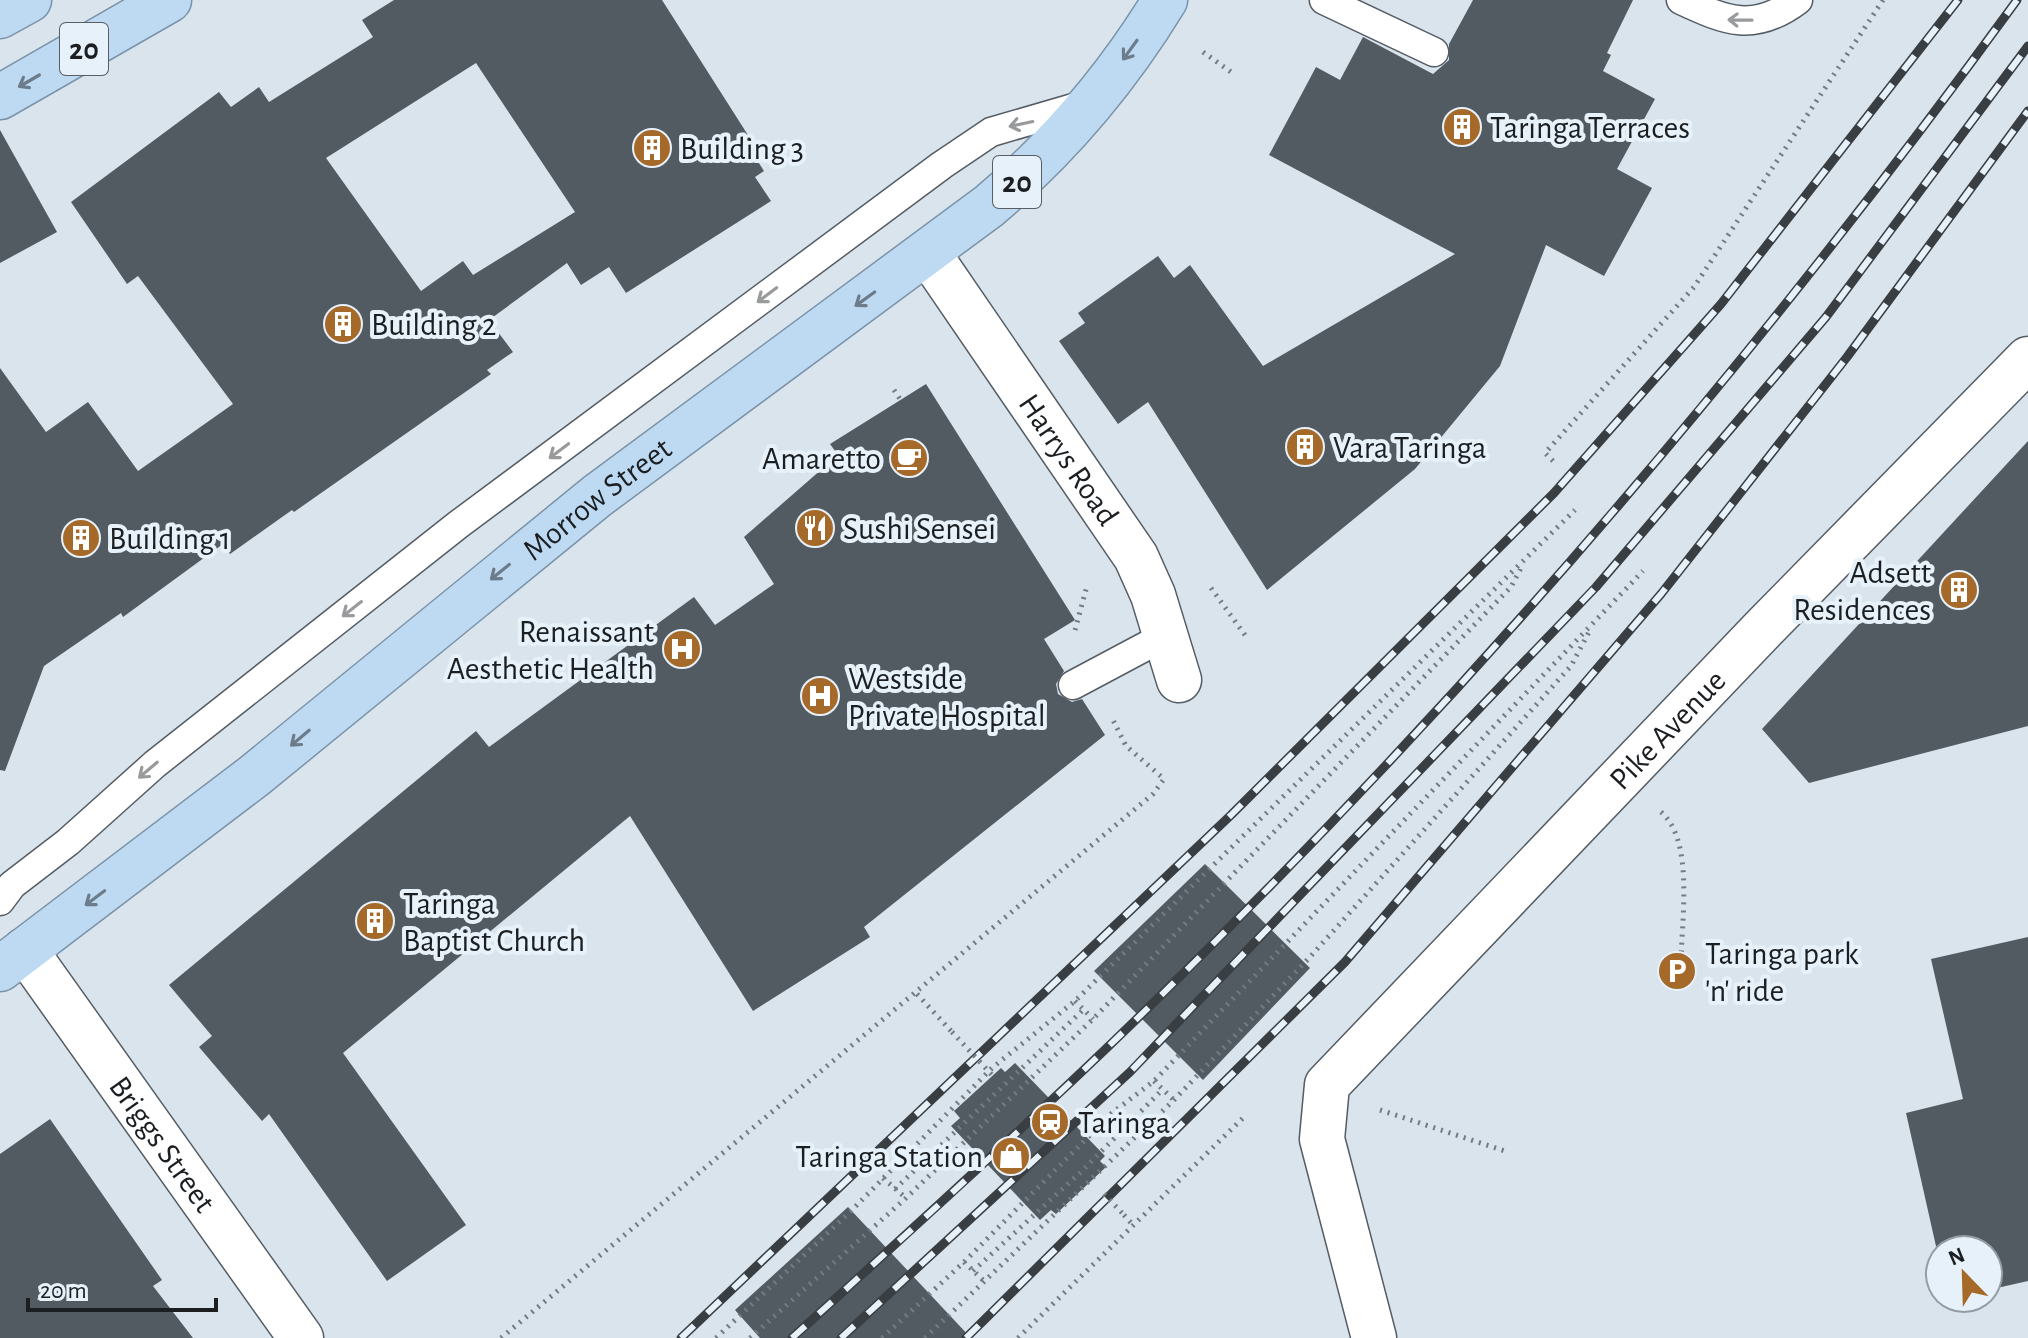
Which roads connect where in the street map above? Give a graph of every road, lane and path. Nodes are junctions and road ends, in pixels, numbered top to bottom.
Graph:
1 (29, 0) edge
2 (169, 0) edge
3 (1165, 0) edge
4 (1324, 0) edge
5 (1681, 0) edge
6 (1798, 0) edge
7 (1883, 0) edge
8 (0, 16) edge
9 (1203, 52) dead end
10 (1434, 52) dead end
11 (1231, 72) dead end
12 (0, 97) edge
13 (1095, 99) junction
14 (928, 253) junction
15 (2028, 359) edge
16 (894, 390) dead end
17 (900, 399) dead end
18 (1553, 461) dead end
19 (1575, 510) dead end
20 (1525, 563) junction
21 (1643, 571) dead end
22 (1593, 625) junction
23 (1165, 636) junction
24 (1179, 680) dead end
25 (1073, 685) dead end
26 (1126, 746) dead end
27 (1650, 802) dead end
28 (0, 901) edge
29 (13, 959) edge
30 (1681, 965) dead end
31 (917, 994) junction
32 (1075, 1001) junction
33 (1084, 1009) junction
34 (1093, 1019) junction
35 (993, 1076) dead end
36 (1154, 1081) junction
37 (1162, 1090) junction
38 (1174, 1100) junction
39 (1393, 1114) dead end
40 (1245, 1116) dead end
41 (1505, 1151) dead end
42 (883, 1178) junction
43 (895, 1189) junction
44 (1104, 1194) dead end
45 (906, 1198) junction
46 (1132, 1224) junction
47 (964, 1262) junction
48 (973, 1271) junction
49 (985, 1282) junction
50 (301, 1338) edge
51 (501, 1338) edge
52 (716, 1338) edge
53 (750, 1338) edge
54 (882, 1338) edge
55 (925, 1338) edge
56 (1018, 1338) edge
57 (1374, 1338) edge

1 - 8 highway, 20
2 -> 12 highway, 20
3 -> 13 highway, Morrow Street / 20
4 - 10 lane
6 -> 5 lane
7 - 18 path
9 - 11 path
13 - 14 highway, Morrow Street / 20
13 -> 28 lane
14 - 23 street, Harrys Road
14 -> 29 highway, Morrow Street / 20
15 - 57 street, Pike Avenue
16 - 17 path
19 - 20 path
20 - 32 path
20 - 34 path
21 - 22 path
22 - 36 path
22 - 38 path
23 - 24 street, Harrys Road
23 - 25 lane
26 - 31 path
27 - 30 path
29 - 50 street, Briggs Street
31 - 35 path, bridge
31 - 51 path
32 - 33 path
32 - 42 path
33 - 34 path
33 - 43 path
34 - 45 path
36 - 37 path
36 - 47 path
37 - 38 path
37 - 48 path
38 - 49 path
39 - 41 path
40 - 46 path
42 - 43 path
42 - 52 path
43 - 45 path
44 - 46 path, bridge
45 - 53 path
46 - 56 path
47 - 48 path
47 - 54 path
48 - 49 path
49 - 55 path

